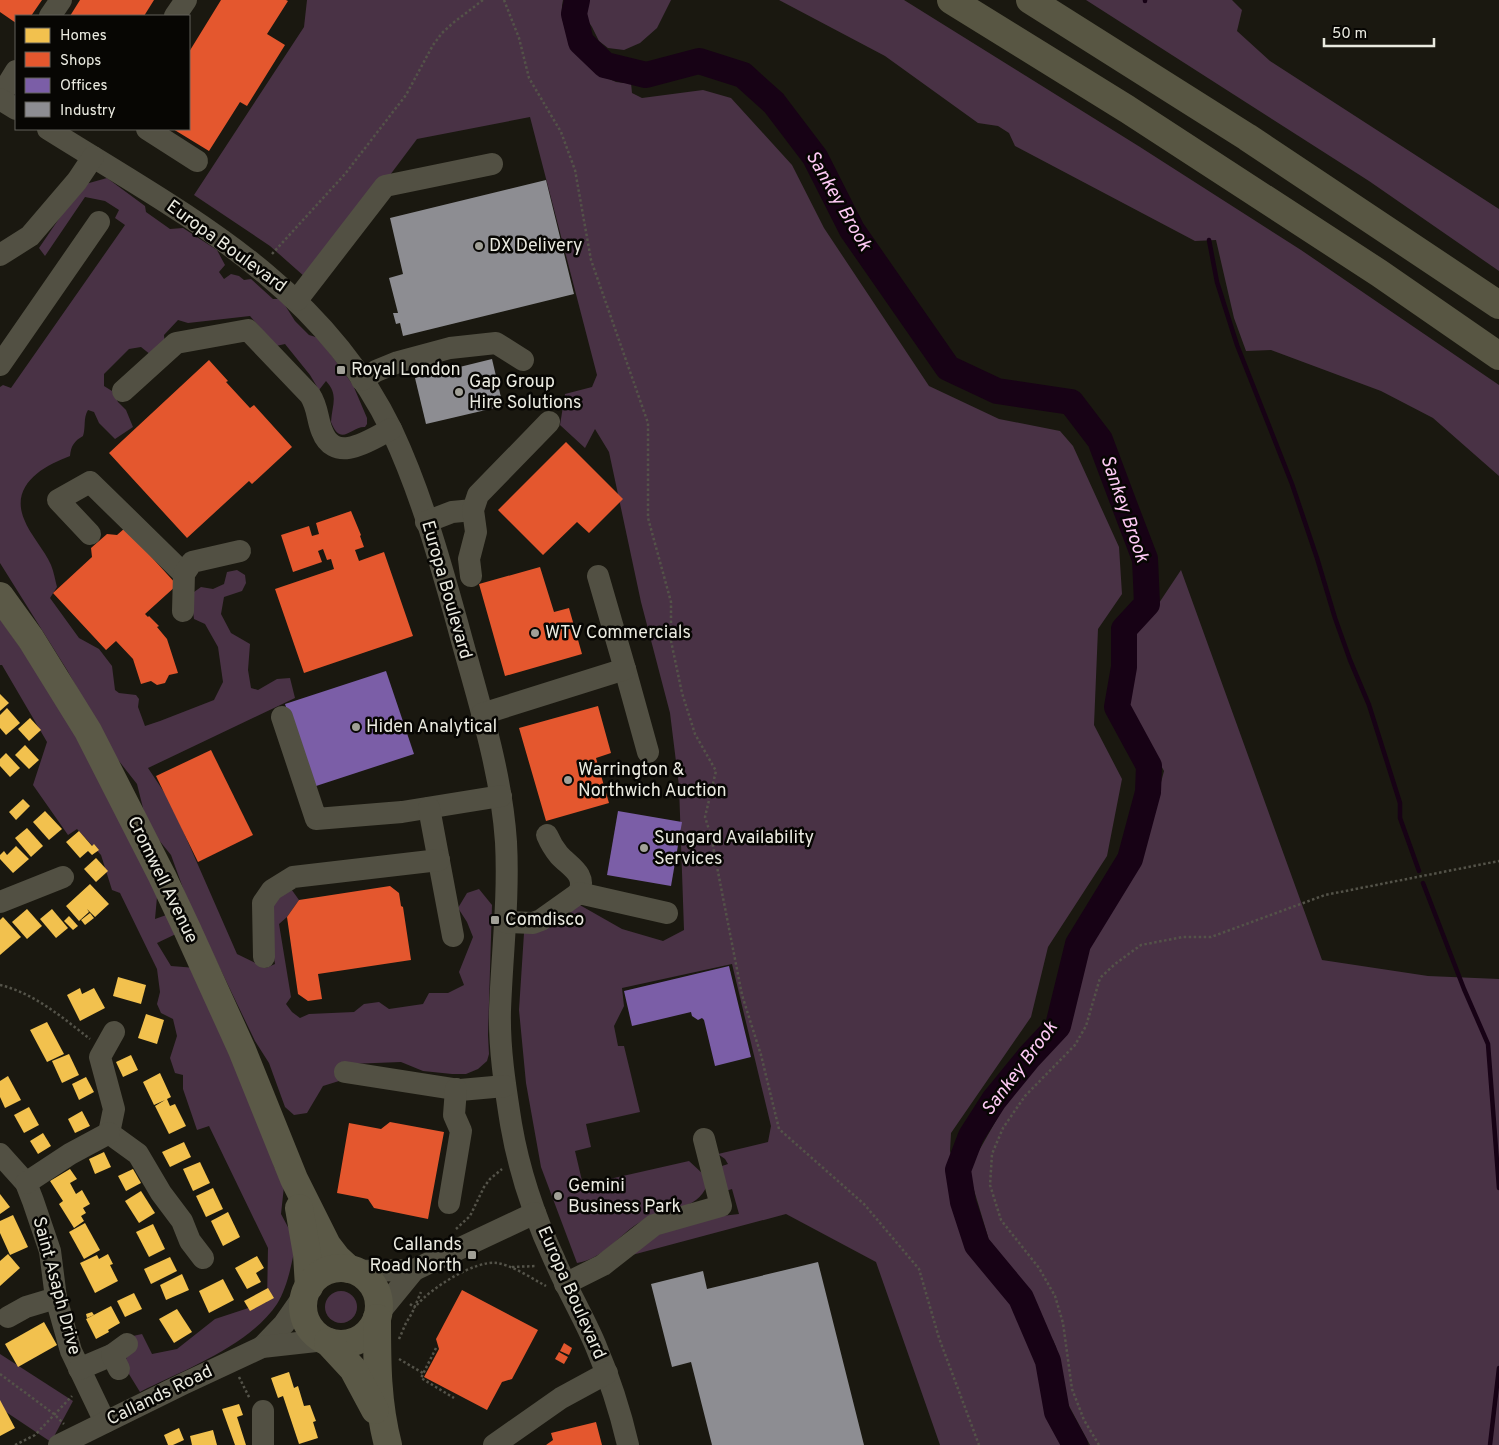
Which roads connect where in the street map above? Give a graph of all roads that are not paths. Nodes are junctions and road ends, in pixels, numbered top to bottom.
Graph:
1 (61, 0) edge
2 (186, 0) edge
3 (951, 0) edge
4 (1030, 0) edge
5 (51, 15) edge
6 (176, 15) edge
7 (15, 73) edge
8 (0, 98) edge
9 (15, 108) edge
10 (50, 130) edge
11 (149, 130) edge
12 (93, 157) junction
13 (197, 161) dead end
14 (492, 164) dead end
15 (99, 222) dead end
16 (0, 254) edge
17 (297, 300) junction
18 (1499, 305) edge
19 (1499, 356) edge
20 (523, 360) dead end
21 (0, 365) edge
22 (362, 380) junction
23 (123, 391) dead end
24 (549, 422) dead end
25 (391, 429) junction
26 (473, 510) junction
27 (426, 522) junction
28 (90, 534) dead end
29 (240, 551) dead end
30 (184, 574) junction
31 (471, 576) dead end
32 (598, 576) dead end
33 (0, 596) edge
34 (183, 611) dead end
35 (625, 669) junction
36 (482, 714) junction
37 (282, 717) dead end
38 (648, 752) dead end
39 (501, 796) junction
40 (430, 808) junction
41 (547, 835) dead end
42 (439, 860) junction
43 (63, 876) dead end
44 (579, 893) junction
45 (0, 902) edge
46 (667, 914) dead end
47 (505, 922) junction
48 (453, 936) dead end
49 (264, 957) dead end
50 (110, 1041) road end
51 (345, 1072) dead end
52 (505, 1086) junction
53 (456, 1089) junction
54 (109, 1133) junction
55 (704, 1139) dead end
56 (0, 1154) edge
57 (294, 1179) junction
58 (26, 1183) junction
59 (449, 1203) dead end
60 (535, 1213) junction
61 (203, 1258) dead end
62 (351, 1270) junction
63 (414, 1270) junction
64 (556, 1285) junction
65 (308, 1289) junction
66 (56, 1298) junction
67 (18, 1306) dead end
68 (378, 1316) junction
69 (326, 1341) junction
70 (262, 1347) junction
71 (120, 1356) dead end
72 (79, 1369) junction
73 (607, 1373) junction
74 (263, 1411) road end
75 (105, 1422) junction
76 (385, 1435) edge
77 (64, 1437) edge
78 (263, 1445) edge
79 (494, 1445) edge
80 (628, 1445) edge

1 - 5 street
2 - 6 street
3 - 19 highway
4 - 18 highway
7 - 8 street
8 - 9 street
10 - 12 street, Europa Boulevard
11 - 13 street
12 - 16 street
12 - 17 street, Europa Boulevard
14 - 17 street
15 - 21 street
17 - 22 street, Europa Boulevard
20 - 22 street
22 - 25 street, Europa Boulevard
23 - 25 street
24 - 26 street
25 - 27 street, Europa Boulevard
26 - 27 street
26 - 31 street
27 - 36 street, Europa Boulevard
28 - 30 street
29 - 30 street
30 - 34 street
32 - 35 street
33 - 57 main road, Cromwell Avenue
35 - 36 street
35 - 38 street
36 - 39 street, Europa Boulevard
37 - 40 street
39 - 40 street
39 - 47 street, Europa Boulevard
40 - 42 street
41 - 44 street
42 - 48 street
42 - 49 street
43 - 45 street
44 - 46 street
44 - 47 street
47 - 52 street, Europa Boulevard
50 - 54 street
51 - 53 street
52 - 53 street
52 - 60 street, Europa Boulevard
53 - 59 street
54 - 58 street
54 - 61 street
55 - 64 street
56 - 58 street, Saint Asaph Drive
57 - 62 main road, Cromwell Avenue
57 - 65 main road, Cromwell Avenue
58 - 66 street, Saint Asaph Drive
60 - 63 street, Europa Boulevard
60 - 64 street, Europa Boulevard
62 - 63 street, Europa Boulevard
62 - 65 main road
62 - 68 main road
63 - 68 street, Europa Boulevard
64 - 73 street, Europa Boulevard
65 - 69 main road
65 - 70 street, Callands Road
66 - 67 street
66 - 72 street, Saint Asaph Drive
68 - 69 main road
68 - 76 main road
69 - 70 street, Callands Road
69 - 76 main road
70 - 75 street, Callands Road
71 - 72 street
72 - 75 street, Saint Asaph Drive
73 - 79 street, Europa Boulevard
73 - 80 street, Europa Boulevard
74 - 78 street
75 - 77 street, Callands Road

